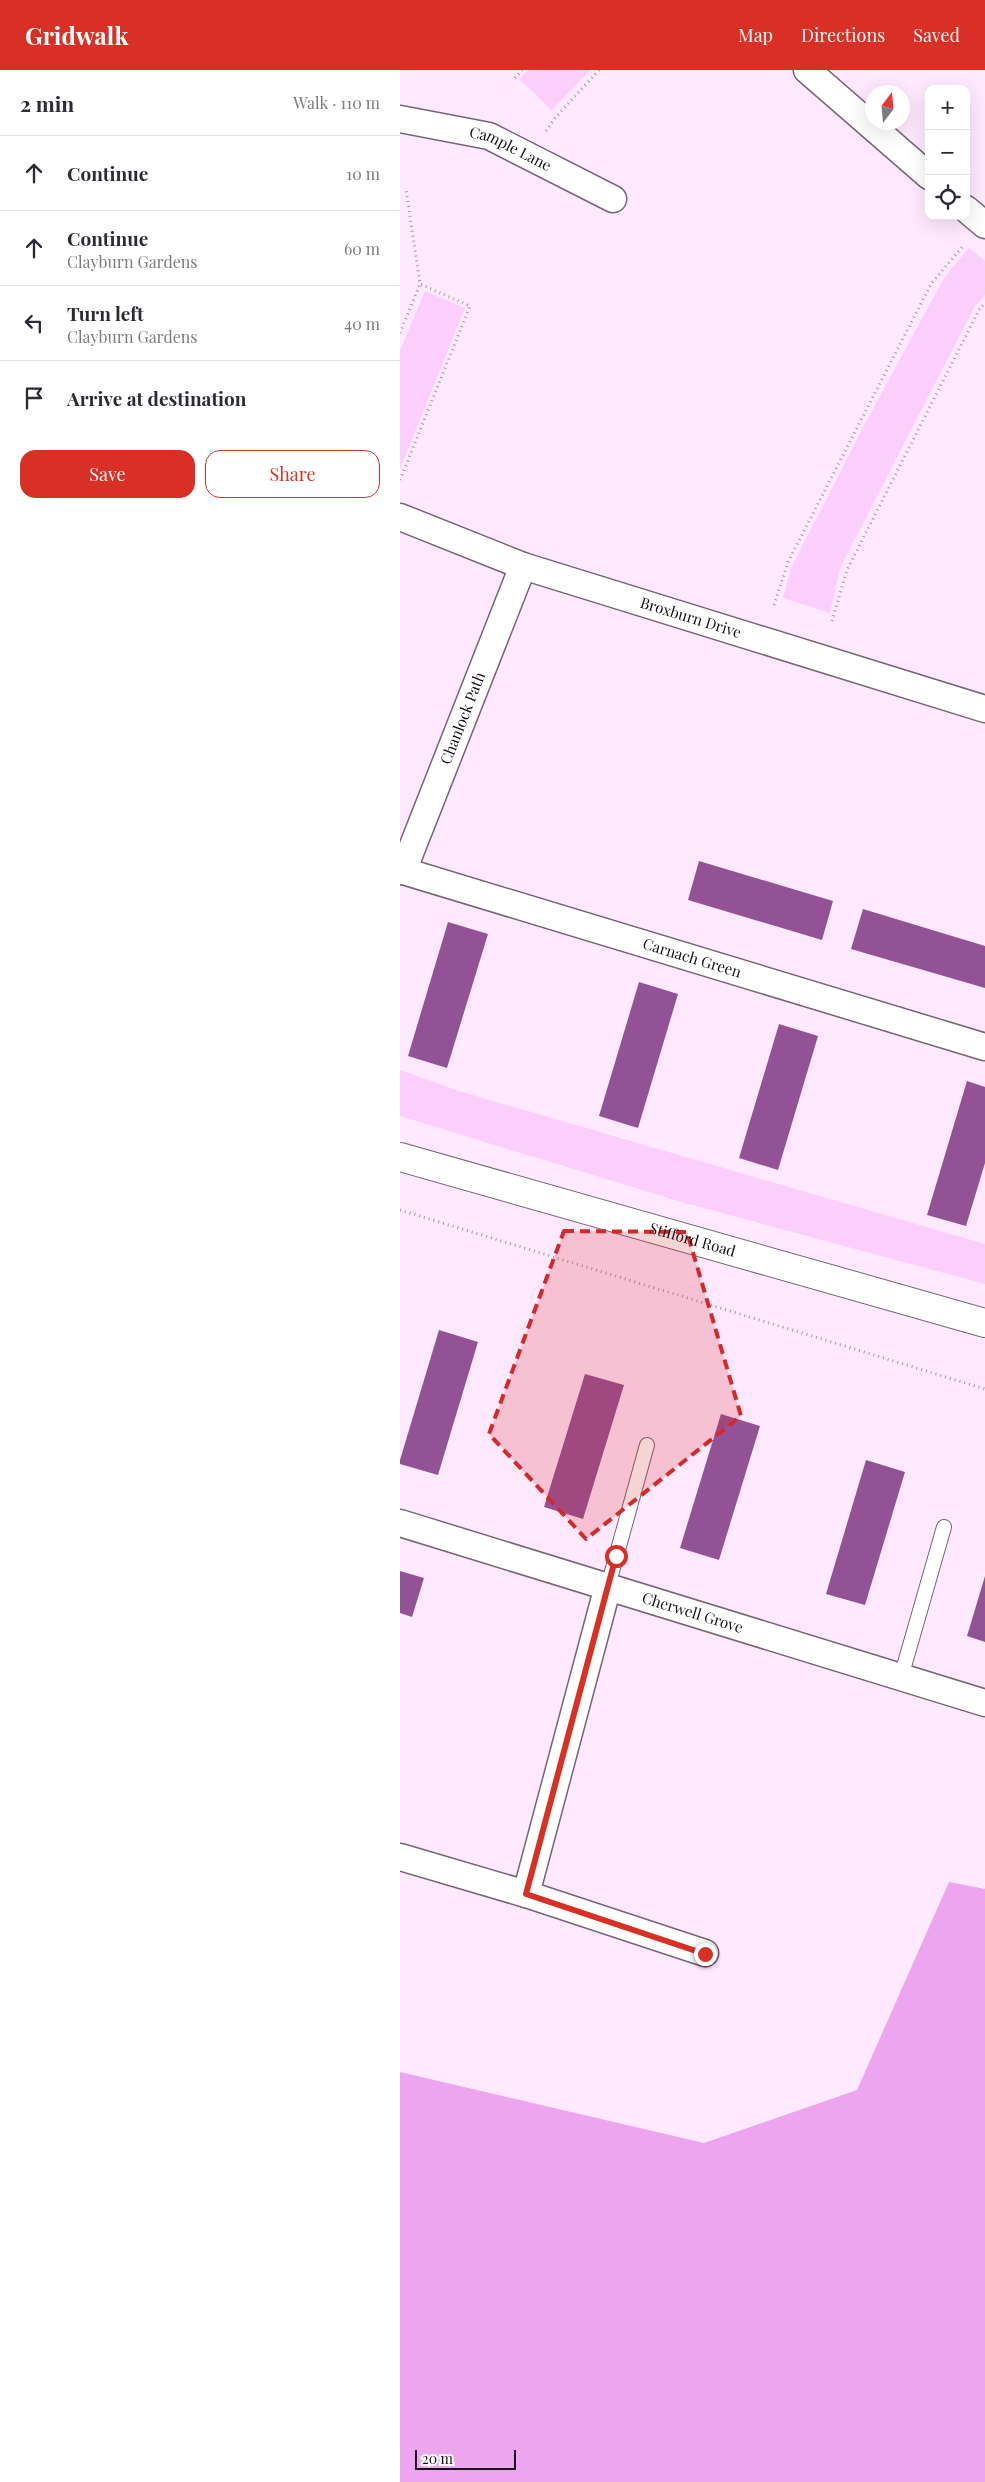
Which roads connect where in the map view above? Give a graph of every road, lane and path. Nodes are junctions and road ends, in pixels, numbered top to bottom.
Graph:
1 (522, 70) edge
2 (599, 70) edge
3 (807, 70) edge
4 (515, 78) dead end
5 (400, 119) edge
6 (530, 157) junction
7 (928, 175) edge
8 (406, 189) dead end
9 (613, 199) dead end
10 (970, 212) edge
11 (985, 225) edge
12 (963, 245) dead end
13 (420, 284) junction
14 (985, 303) edge
15 (400, 333) edge
16 (400, 480) edge
17 (400, 517) edge
18 (523, 566) junction
19 (774, 605) dead end
20 (832, 622) dead end
21 (985, 708) edge
22 (401, 874) edge
23 (985, 1047) edge
24 (400, 1157) edge
25 (400, 1210) edge
26 (985, 1323) edge
27 (985, 1389) edge
28 (647, 1445) dead end
29 (400, 1523) edge
30 (944, 1527) dead end
31 (608, 1586) junction
32 (901, 1677) junction
33 (985, 1703) edge
34 (400, 1856) edge
35 (526, 1894) junction
36 (705, 1954) dead end

1 - 4 path
2 - 6 path
3 - 7 street
5 - 6 street, Cample Lane
6 - 9 street, Cample Lane
8 - 13 path
10 - 11 street
12 - 19 path
13 - 15 path
13 - 16 path
14 - 20 path
17 - 18 street, Broxburn Drive
18 - 21 street, Broxburn Drive
18 - 22 street, Chanlock Path
22 - 23 street, Carnach Green
24 - 26 main road, Stifford Road
25 - 27 path
28 - 31 lane
29 - 31 street, Cherwell Grove
30 - 32 lane
31 - 32 street, Cherwell Grove
31 - 35 street
32 - 33 street, Cherwell Grove
34 - 35 street
35 - 36 street

